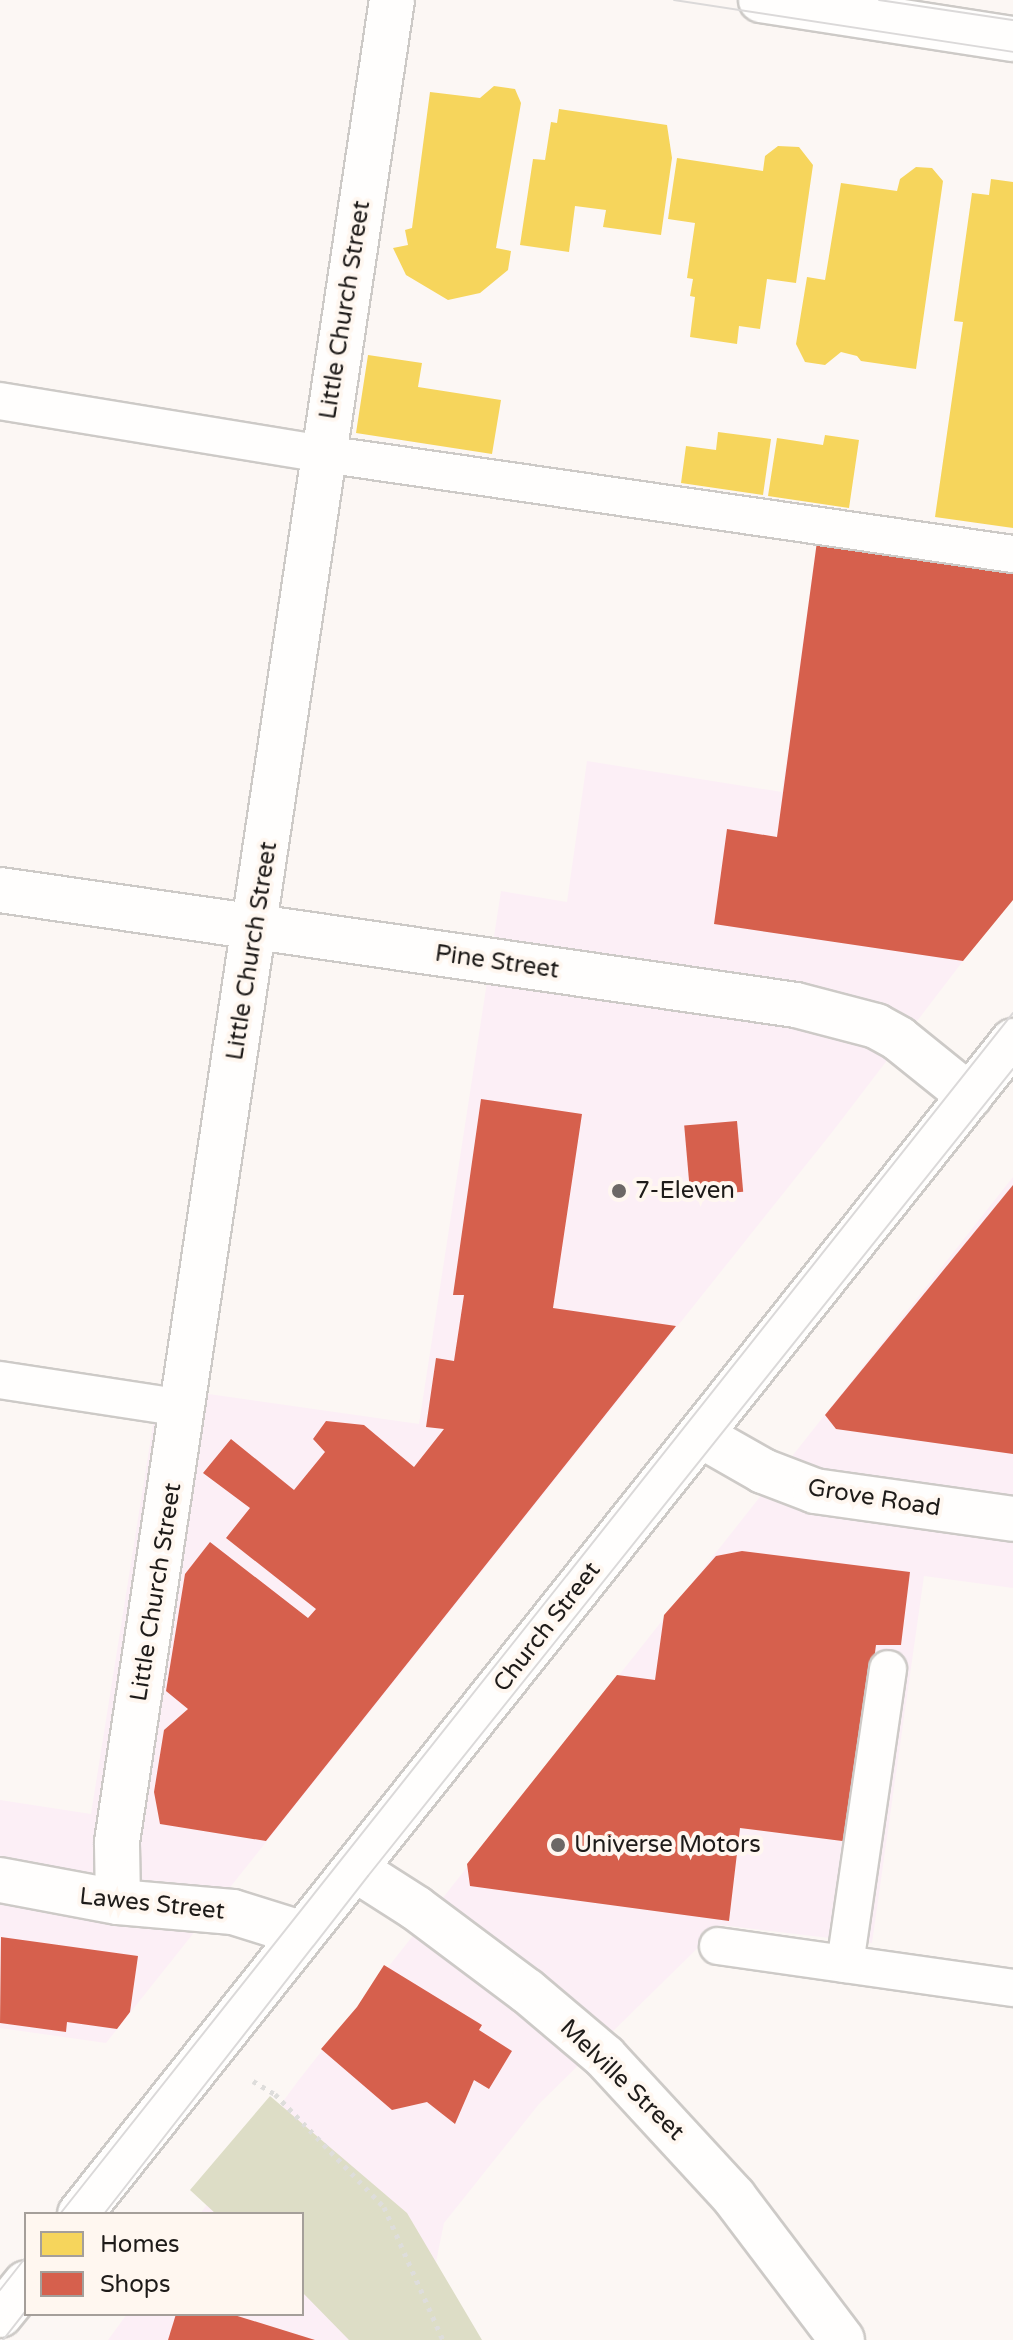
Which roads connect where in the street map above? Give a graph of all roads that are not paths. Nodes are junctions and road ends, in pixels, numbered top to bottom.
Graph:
1 (392, 0) edge
2 (761, 0) edge
3 (1013, 39) edge
4 (0, 401) edge
5 (324, 454) junction
6 (1013, 554) edge
7 (0, 890) edge
8 (253, 928) junction
9 (1013, 1041) edge
10 (970, 1096) junction
11 (0, 1380) edge
12 (184, 1408) junction
13 (700, 1435) junction
14 (1013, 1519) edge
15 (888, 1669) dead end
16 (355, 1869) junction
17 (0, 1880) edge
18 (118, 1902) junction
19 (303, 1934) junction
20 (718, 1946) dead end
21 (845, 1964) junction
22 (1013, 1988) edge
23 (82, 2212) edge
24 (24, 2285) edge
25 (0, 2315) edge
26 (842, 2340) edge

1 - 5 street, Little Church Street
2 - 3 street
4 - 5 lane
5 - 6 lane
5 - 8 street, Little Church Street
7 - 8 street, Pine Street
8 - 10 street, Pine Street
8 - 12 street, Little Church Street
9 - 10 street, Church Street
10 - 13 street, Church Street
11 - 12 lane
12 - 18 street, Little Church Street
13 - 14 street, Grove Road
13 - 16 street, Church Street
15 - 21 lane
16 - 19 street, Church Street
16 - 26 street, Melville Street
17 - 18 street, Lawes Street
18 - 19 street, Lawes Street
19 - 23 street, Church Street
20 - 21 lane
21 - 22 lane
24 - 25 street

